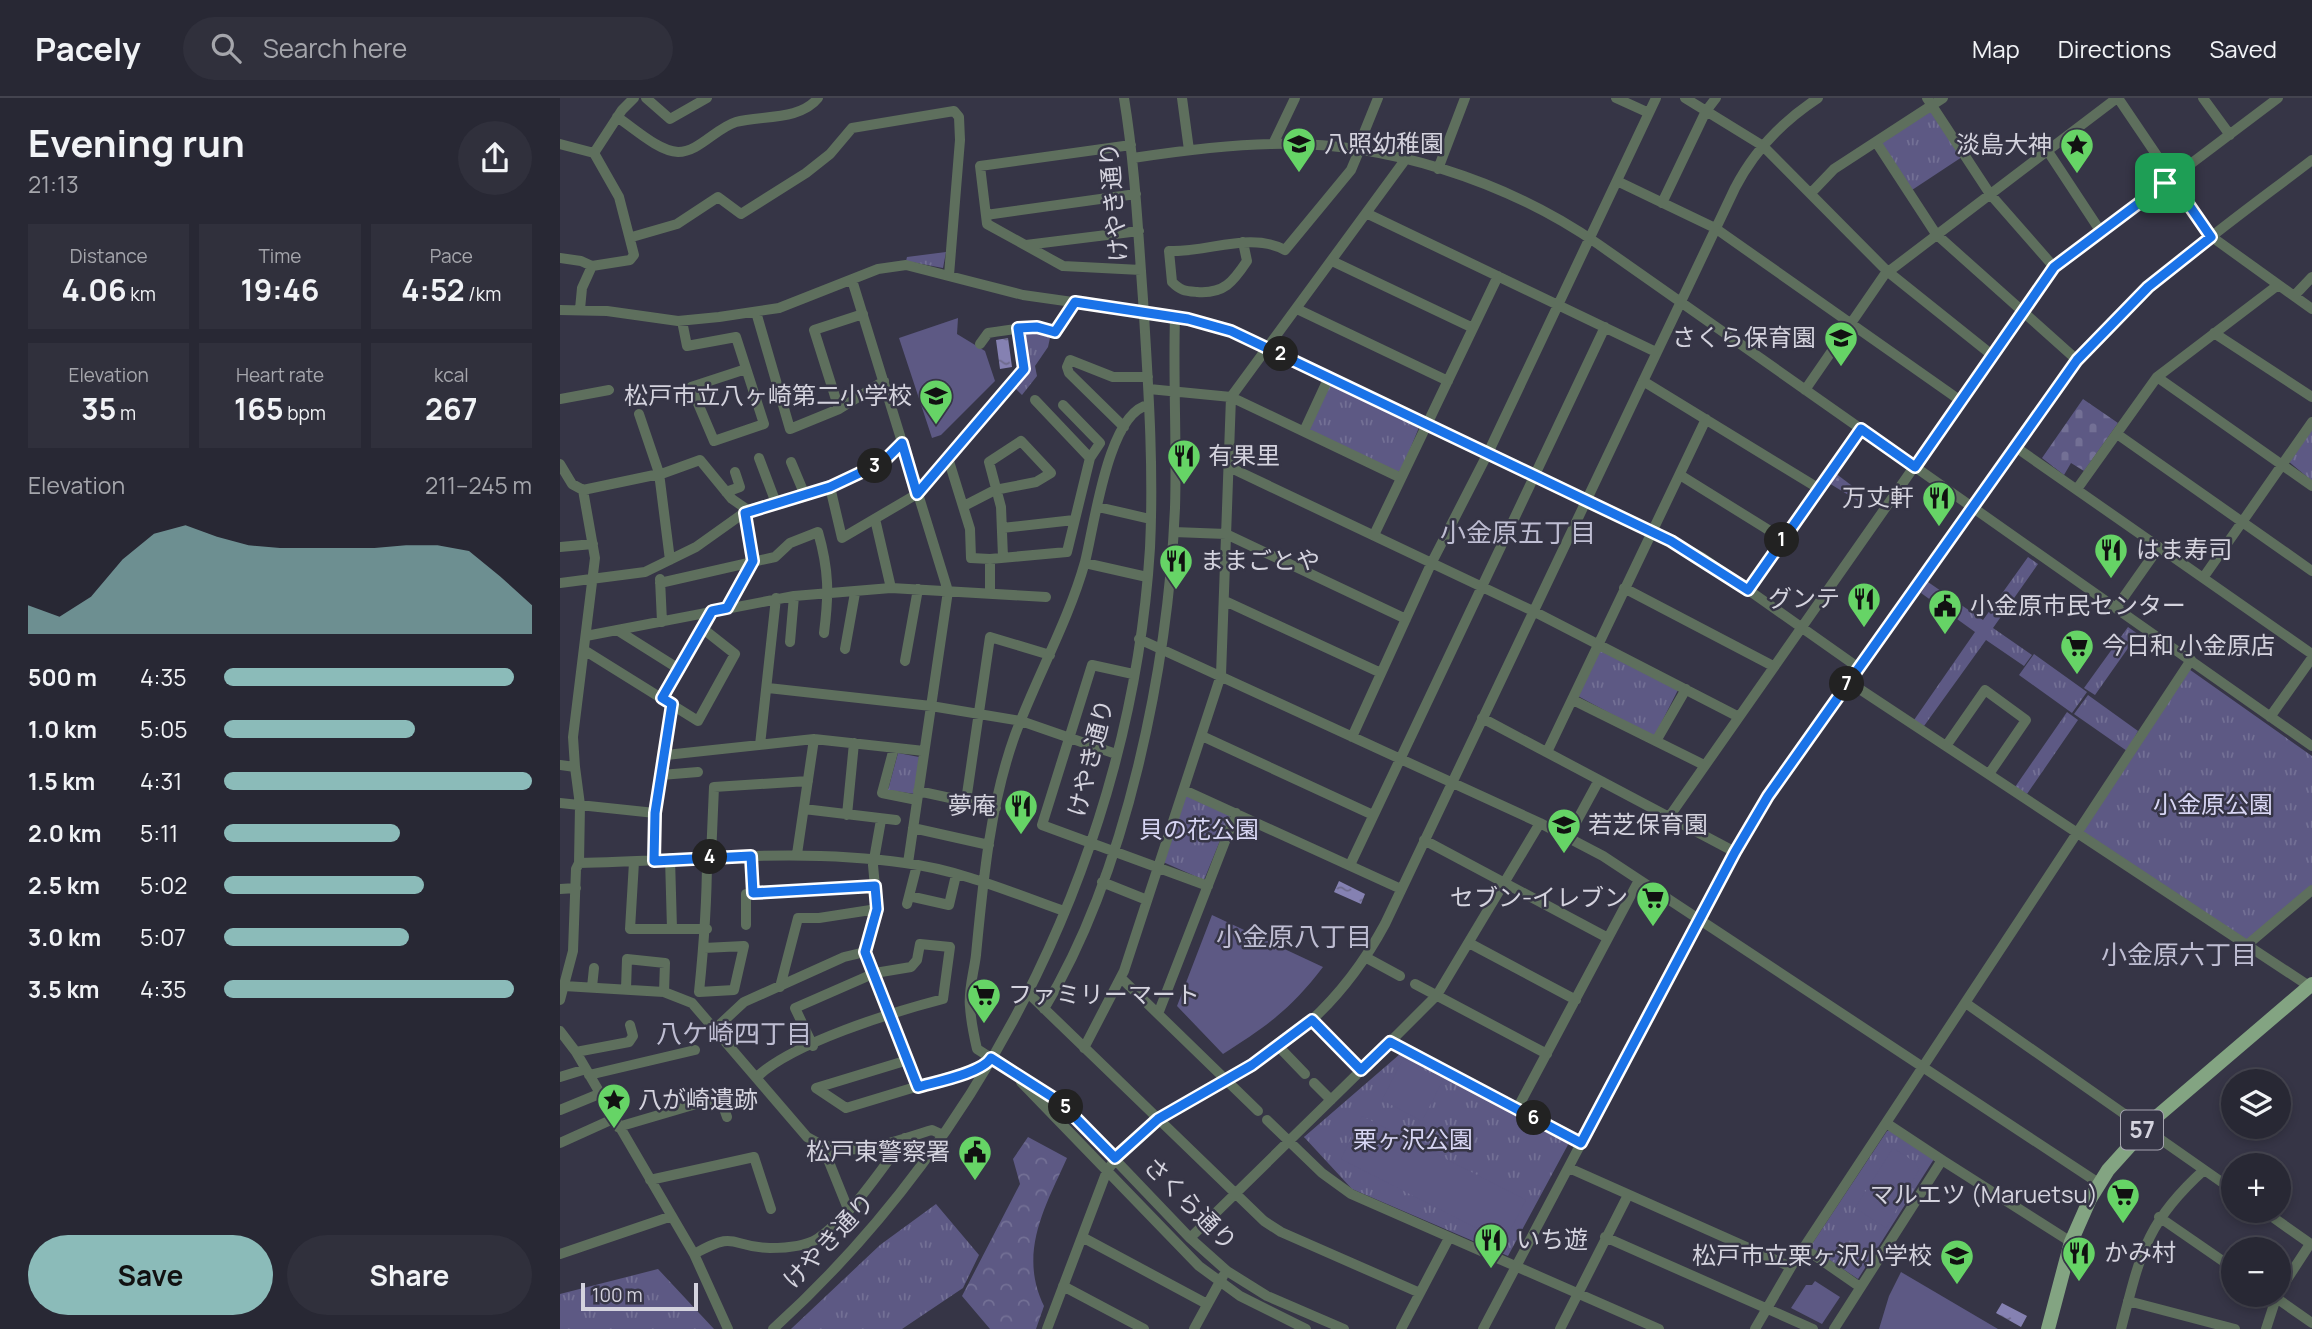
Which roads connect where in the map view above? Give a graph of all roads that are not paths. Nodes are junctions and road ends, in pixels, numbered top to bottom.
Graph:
1 (634, 98) edge
2 (646, 98) edge
3 (707, 98) edge
4 (818, 98) edge
5 (1124, 98) edge
6 (1182, 98) edge
7 (1295, 98) edge
8 (1378, 98) edge
9 (1465, 98) edge
10 (1616, 98) edge
11 (1656, 98) edge
12 (1685, 98) edge
13 (1716, 98) edge
14 (1818, 98) edge
15 (1943, 98) edge
16 (2118, 98) edge
17 (2203, 98) edge
18 (2278, 98) edge
19 (1929, 102) edge
20 (1706, 111) junction
21 (1649, 113) junction
22 (617, 117) junction
23 (2230, 135) junction
24 (1876, 142) junction
25 (560, 144) edge
26 (1273, 144) junction
27 (1131, 145) junction
28 (1763, 146) junction
29 (1189, 150) junction
30 (2047, 150) junction
31 (1358, 151) junction
32 (594, 153) junction
33 (1133, 158) junction
34 (1405, 160) junction
35 (2312, 160) edge
36 (1438, 169) junction
37 (2171, 179) junction
38 (1617, 181) junction
39 (1811, 193) junction
40 (1136, 194) junction
41 (1990, 194) junction
42 (1662, 203) junction
43 (1368, 214) junction
44 (986, 215) junction
45 (1715, 228) junction
46 (1139, 231) junction
47 (2101, 232) junction
48 (1936, 234) junction
49 (632, 237) junction
50 (2211, 237) junction
51 (1590, 239) junction
52 (1243, 242) junction
53 (1026, 245) junction
54 (560, 258) edge
55 (1332, 261) junction
56 (592, 266) junction
57 (2054, 267) junction
58 (1141, 270) junction
59 (1888, 271) junction
60 (949, 275) junction
61 (1498, 276) junction
62 (2312, 277) edge
63 (852, 280) junction
64 (2278, 285) junction
65 (2294, 296) junction
66 (1075, 302) junction
67 (1680, 302) junction
68 (1558, 305) junction
69 (1297, 309) junction
70 (2312, 309) edge
71 (560, 310) edge
72 (578, 310) junction
73 (756, 312) junction
74 (1144, 313) junction
75 (2022, 313) junction
76 (863, 314) junction
77 (1175, 317) junction
78 (560, 319) edge
79 (682, 321) junction
80 (1851, 323) junction
81 (1605, 327) junction
82 (1018, 328) junction
83 (1473, 328) junction
84 (2214, 332) junction
85 (980, 344) dead end
86 (1268, 348) junction
87 (1657, 352) junction
88 (1992, 355) junction
89 (2077, 360) junction
90 (747, 369) junction
91 (1329, 377) junction
92 (2157, 377) junction
93 (1448, 380) junction
94 (884, 381) junction
95 (1643, 381) junction
96 (1149, 383) junction
97 (609, 390) dead end
98 (1173, 390) junction
99 (1805, 390) junction
100 (1231, 397) junction
101 (2312, 397) edge
102 (560, 399) edge
103 (1035, 400) dead end
104 (1961, 401) junction
105 (1063, 405) dead end
106 (1149, 405) junction
107 (839, 409) junction
108 (639, 414) dead end
109 (1706, 419) junction
110 (2312, 422) edge
111 (1427, 424) junction
112 (1124, 427) junction
113 (1861, 429) junction
114 (1304, 431) junction
115 (2117, 433) junction
116 (902, 443) junction
117 (2014, 446) junction
118 (1488, 453) junction
119 (759, 458) dead end
120 (948, 458) junction
121 (1090, 458) junction
122 (791, 462) dead end
123 (560, 464) edge
124 (2283, 465) junction
125 (1229, 467) junction
126 (1915, 467) junction
127 (734, 472) dead end
128 (659, 473) junction
129 (1680, 475) junction
130 (1535, 476) junction
131 (1401, 478) junction
132 (2312, 486) edge
133 (830, 487) junction
134 (1818, 488) junction
135 (2077, 489) junction
136 (583, 490) junction
137 (995, 490) junction
138 (726, 492) junction
139 (804, 493) junction
140 (917, 494) junction
141 (1586, 500) junction
142 (775, 503) junction
143 (964, 506) junction
144 (1098, 507) junction
145 (1972, 507) junction
146 (746, 511) junction
147 (875, 519) junction
148 (1150, 519) junction
149 (2242, 522) junction
150 (1074, 523) junction
151 (1002, 528) junction
152 (1092, 532) junction
153 (1174, 532) junction
154 (1653, 532) junction
155 (1226, 534) junction
156 (1374, 535) junction
157 (1783, 539) junction
158 (593, 544) junction
159 (560, 547) edge
160 (2159, 547) junction
161 (1003, 557) junction
162 (989, 559) junction
163 (670, 560) junction
164 (753, 561) junction
165 (1085, 563) junction
166 (1431, 564) junction
167 (658, 566) junction
168 (2312, 571) edge
169 (1147, 577) junction
170 (594, 578) junction
171 (2203, 578) junction
172 (560, 583) edge
173 (660, 583) junction
174 (1482, 586) junction
175 (891, 588) junction
176 (1624, 588) junction
177 (918, 589) junction
178 (1748, 590) junction
179 (948, 591) junction
180 (855, 593) junction
181 (990, 594) junction
182 (829, 595) junction
183 (794, 596) junction
184 (1046, 597) dead end
185 (776, 598) junction
186 (1225, 601) junction
187 (727, 608) junction
188 (2116, 608) junction
189 (712, 611) junction
190 (1535, 612) junction
191 (1406, 619) junction
192 (662, 622) junction
193 (702, 628) junction
194 (1802, 628) junction
195 (617, 630) junction
196 (824, 633) dead end
197 (586, 636) junction
198 (1139, 639) junction
199 (790, 642) dead end
200 (1599, 646) junction
201 (845, 649) dead end
202 (1162, 649) junction
203 (584, 650) junction
204 (1050, 655) junction
205 (2312, 656) edge
206 (2191, 660) junction
207 (905, 661) dead end
208 (1773, 666) junction
209 (1859, 668) junction
210 (679, 669) junction
211 (1381, 673) junction
212 (1133, 674) junction
213 (1221, 675) junction
214 (1849, 682) junction
215 (768, 688) junction
216 (1686, 689) junction
217 (1573, 700) junction
218 (667, 701) junction
219 (931, 706) junction
220 (978, 714) junction
221 (1737, 716) junction
222 (2270, 717) junction
223 (1482, 718) junction
224 (1021, 721) junction
225 (1202, 736) junction
226 (1352, 737) junction
227 (1069, 738) junction
228 (814, 739) junction
229 (1657, 741) junction
230 (854, 743) junction
231 (760, 745) junction
232 (1946, 746) junction
233 (2312, 746) edge
234 (894, 748) junction
235 (924, 751) junction
236 (1547, 752) junction
237 (1116, 754) junction
238 (666, 755) junction
239 (1400, 759) junction
240 (560, 765) edge
241 (1704, 765) junction
242 (575, 767) junction
243 (698, 772) dead end
244 (1989, 774) junction
245 (661, 775) junction
246 (1599, 780) junction
247 (808, 781) junction
248 (1451, 782) junction
249 (1184, 790) junction
250 (918, 795) junction
251 (966, 801) junction
252 (560, 803) edge
253 (580, 805) junction
254 (996, 807) junction
255 (804, 809) junction
256 (655, 813) junction
257 (1236, 813) junction
258 (847, 815) junction
259 (1373, 815) junction
260 (1669, 817) junction
261 (881, 820) junction
262 (896, 820) dead end
263 (1540, 823) junction
264 (913, 828) junction
265 (2077, 833) junction
266 (1568, 837) junction
267 (1091, 841) junction
268 (1424, 841) junction
269 (989, 845) junction
270 (1113, 848) junction
271 (1735, 852) junction
272 (797, 854) junction
273 (751, 856) junction
274 (709, 857) junction
275 (670, 858) junction
276 (875, 859) junction
277 (654, 861) junction
278 (634, 862) junction
279 (579, 863) junction
280 (912, 864) junction
281 (1350, 865) junction
282 (1159, 866) junction
283 (956, 875) junction
284 (1639, 880) junction
285 (983, 882) junction
286 (1102, 882) junction
287 (1504, 883) junction
288 (875, 886) junction
289 (1208, 886) junction
290 (576, 888) junction
291 (560, 889) edge
292 (1401, 889) junction
293 (2312, 891) edge
294 (753, 893) junction
295 (1147, 900) junction
296 (877, 909) junction
297 (1064, 911) junction
298 (1700, 920) junction
299 (747, 925) dead end
300 (672, 929) junction
301 (707, 929) junction
302 (1608, 938) junction
303 (1469, 943) junction
304 (2247, 945) junction
305 (704, 948) junction
306 (865, 952) junction
307 (1365, 957) junction
308 (594, 968) dead end
309 (875, 973) junction
310 (1400, 976) dead end
311 (1121, 978) junction
312 (1415, 984) dead end
313 (564, 986) junction
314 (2311, 986) edge
315 (592, 987) junction
316 (780, 987) junction
317 (626, 989) junction
318 (664, 992) junction
319 (1028, 993) junction
320 (1437, 995) junction
321 (560, 1000) edge
322 (1576, 1000) junction
323 (1966, 1004) junction
324 (1044, 1009) junction
325 (891, 1012) junction
326 (1158, 1014) junction
327 (560, 1018) edge
328 (1312, 1020) junction
329 (630, 1025) dead end
330 (715, 1029) junction
331 (561, 1034) edge
332 (1390, 1042) junction
333 (813, 1046) junction
334 (1279, 1047) junction
335 (1084, 1048) junction
336 (695, 1050) dead end
337 (576, 1052) junction
338 (1547, 1054) junction
339 (908, 1060) junction
340 (989, 1061) junction
341 (1923, 1068) junction
342 (1361, 1070) junction
343 (588, 1072) junction
344 (1305, 1074) dead end
345 (560, 1077) edge
346 (757, 1077) junction
347 (1226, 1080) junction
348 (1314, 1083) dead end
349 (918, 1087) junction
350 (599, 1094) junction
351 (1331, 1100) junction
352 (1517, 1109) junction
353 (560, 1110) edge
354 (1258, 1111) dead end
355 (727, 1117) dead end
356 (1158, 1119) junction
357 (1267, 1120) dead end
358 (615, 1123) junction
359 (1886, 1123) junction
360 (2144, 1128) junction
361 (943, 1135) junction
362 (906, 1138) junction
363 (1289, 1141) junction
364 (560, 1143) edge
365 (1581, 1143) junction
366 (823, 1147) junction
367 (1115, 1158) junction
368 (1942, 1160) junction
369 (1569, 1168) junction
370 (2204, 1170) junction
371 (1107, 1171) junction
372 (650, 1180) junction
373 (2221, 1182) edge
374 (2100, 1184) junction
375 (1235, 1194) junction
376 (1628, 1195) junction
377 (771, 1209) dead end
378 (848, 1209) junction
379 (672, 1216) junction
380 (2159, 1217) junction
381 (2281, 1223) edge
382 (1082, 1237) junction
383 (1605, 1237) junction
384 (1190, 1238) junction
385 (1449, 1238) junction
386 (2071, 1242) junction
387 (2311, 1244) edge
388 (1804, 1248) junction
389 (560, 1254) edge
390 (694, 1254) junction
391 (2221, 1260) edge
392 (1516, 1266) junction
393 (1791, 1268) junction
394 (1227, 1271) junction
395 (2291, 1273) edge
396 (1219, 1281) junction
397 (1063, 1286) junction
398 (1860, 1287) junction
399 (1420, 1293) junction
400 (1576, 1293) junction
401 (2128, 1301) junction
402 (1207, 1304) junction
403 (2272, 1307) edge
404 (2291, 1307) edge
405 (1765, 1308) junction
406 (1629, 1316) junction
407 (2312, 1323) edge
408 (728, 1329) edge
409 (772, 1329) edge
410 (1047, 1329) edge
411 (1144, 1329) edge
412 (1194, 1329) edge
413 (1306, 1329) edge
414 (1344, 1329) edge
415 (1401, 1329) edge
416 (1483, 1329) edge
417 (1560, 1329) edge
418 (1623, 1329) edge
419 (1659, 1329) edge
420 (1755, 1329) edge
421 (1813, 1329) edge
422 (1833, 1329) edge
423 (2048, 1329) edge
424 (2121, 1329) edge
425 (2235, 1329) edge
426 (2266, 1329) edge

1 - 22 street
2 - 3 street
4 - 22 street
5 - 27 street, けやき通り
6 - 29 street
7 - 26 street
8 - 31 street
9 - 36 street
10 - 21 street
11 - 21 street
12 - 20 street
13 - 20 street
14 - 28 street
15 - 19 street
16 - 30 street
16 - 37 street
17 - 23 street
18 - 23 street
19 - 24 street
19 - 41 street
20 - 28 street
20 - 42 street
21 - 38 street
22 - 32 street
23 - 37 street
24 - 39 street
24 - 48 street
25 - 32 street
26 - 29 street
26 - 31 street
27 - 33 street, けやき通り
27 - 44 street
28 - 39 street
28 - 45 street
29 - 33 street
30 - 41 street
30 - 47 street
31 - 34 street
31 - 52 street
32 - 49 street
33 - 40 street, けやき通り
34 - 36 street
34 - 43 street
35 - 50 street
36 - 51 street
37 - 47 street
37 - 50 street
38 - 42 street
38 - 51 street
39 - 59 street
40 - 44 street
40 - 46 street, けやき通り
41 - 48 street
41 - 57 street
42 - 45 street
43 - 55 street
43 - 61 street
44 - 53 street
45 - 67 street
45 - 80 street
46 - 53 street
46 - 58 street, けやき通り
47 - 57 street
48 - 59 street
48 - 75 street
49 - 56 street
49 - 60 street
50 - 64 street
50 - 89 street
51 - 67 street
51 - 68 street
52 - 52 street
53 - 58 street
54 - 56 street
55 - 69 street
55 - 83 street
56 - 72 street
57 - 75 street
58 - 74 street, けやき通り
59 - 80 street
59 - 88 street
60 - 63 street
60 - 66 street
61 - 68 street
61 - 83 street
62 - 65 street
63 - 73 street
63 - 76 street
64 - 65 street
64 - 84 street
65 - 70 street
66 - 74 street
66 - 82 street
67 - 87 street
67 - 99 street
68 - 81 street
68 - 118 street
69 - 86 street
69 - 93 street
71 - 72 street
72 - 78 street
72 - 79 street
73 - 79 street
73 - 107 street
74 - 77 street
74 - 96 street, けやき通り
75 - 88 street
75 - 89 street
76 - 94 street
76 - 107 street
77 - 86 street
77 - 98 street
79 - 90 street
80 - 99 street
80 - 104 street
81 - 87 street
81 - 130 street
82 - 85 street
82 - 120 street
83 - 93 street
84 - 92 street
84 - 101 street
86 - 91 street
86 - 100 street
87 - 95 street
88 - 104 street
89 - 117 street
90 - 90 street
91 - 111 street
91 - 114 street
92 - 115 street
92 - 124 street
93 - 111 street
94 - 107 street
94 - 116 street
95 - 109 street
95 - 141 street
96 - 98 street
96 - 106 street, けやき通り
96 - 112 street
97 - 102 street
98 - 100 street
98 - 153 street
99 - 113 street
100 - 114 street
100 - 125 street
103 - 121 street
104 - 126 street
105 - 121 street
106 - 112 street
106 - 148 street, けやき通り
108 - 128 street
109 - 129 street
109 - 134 street
110 - 124 street
111 - 118 street
111 - 131 street
112 - 144 street
113 - 126 street
113 - 134 street
114 - 131 street
115 - 135 street
115 - 149 street
116 - 133 street
116 - 140 street
117 - 135 street
117 - 145 street
118 - 130 street
118 - 166 street
119 - 142 street
120 - 140 street
120 - 143 street
121 - 150 street
122 - 139 street
123 - 136 street
124 - 132 street
124 - 149 street
125 - 155 street
125 - 156 street
126 - 145 street
126 - 194 street
127 - 138 street
128 - 136 street
128 - 138 street
128 - 163 street
129 - 154 street
129 - 157 street
130 - 141 street
130 - 174 street
131 - 156 street
133 - 139 street
133 - 147 street
134 - 157 street
135 - 160 street
136 - 158 street
137 - 137 street
137 - 143 street
137 - 151 street
138 - 146 street
139 - 142 street
140 - 147 street
140 - 179 street
141 - 154 street
141 - 190 street
142 - 146 street
143 - 162 street
144 - 148 street
144 - 152 street
145 - 188 street
145 - 209 street
146 - 163 street
146 - 164 street
147 - 175 street
148 - 169 street, けやき通り
149 - 168 street
149 - 171 street
150 - 151 street
150 - 152 street
150 - 161 street
151 - 161 street
152 - 165 street
153 - 155 street
153 - 202 street
154 - 176 street
154 - 178 street
155 - 186 street
155 - 191 street
156 - 166 street
157 - 178 street
158 - 159 street
158 - 170 street
160 - 171 street
160 - 188 street
161 - 162 street
162 - 181 street
163 - 167 street
164 - 173 street
164 - 182 street
164 - 187 street
165 - 169 street
165 - 204 street
166 - 174 street
166 - 191 street
167 - 170 street
167 - 173 street
169 - 198 street, けやき通り
170 - 172 street
170 - 197 street
171 - 205 street
173 - 192 street
174 - 190 street
174 - 239 street
175 - 177 street
175 - 180 street
176 - 200 street
176 - 208 street
177 - 179 street
177 - 207 street
178 - 194 street
179 - 181 street
179 - 219 street
180 - 182 street
180 - 201 street
181 - 184 street
182 - 183 street
182 - 196 street
183 - 185 street
183 - 199 street
185 - 187 street
185 - 215 street
186 - 211 street
186 - 213 street
187 - 189 street
188 - 206 street
189 - 192 street
189 - 193 street
190 - 200 street
190 - 223 street
191 - 211 street
192 - 195 street
193 - 210 street
193 - 218 street
194 - 208 street
194 - 209 street
195 - 197 street
195 - 210 street
197 - 203 street
198 - 202 street
198 - 212 street, けやき通り
200 - 216 street
200 - 217 street
202 - 213 street
202 - 270 street
203 - 218 street
203 - 242 street
204 - 220 street
204 - 224 street
205 - 222 street
206 - 222 street
206 - 265 street
208 - 221 street
209 - 214 street
210 - 218 street
211 - 226 street
212 - 227 street
212 - 237 street, けやき通り
213 - 225 street
213 - 226 street
214 - 232 street
214 - 271 street
215 - 219 street
215 - 231 street
216 - 221 street
216 - 229 street
217 - 229 street
217 - 236 street
218 - 238 street
219 - 220 street
219 - 235 street
220 - 224 street
220 - 251 street
221 - 241 street
222 - 233 street
223 - 236 street
223 - 248 street
224 - 227 street
224 - 254 street
225 - 249 street
225 - 259 street
226 - 239 street
227 - 237 street
227 - 267 street
228 - 230 street
228 - 231 street
228 - 247 street
229 - 241 street
230 - 234 street
230 - 258 street
231 - 238 street
232 - 244 street
232 - 244 street
234 - 235 street
234 - 250 street
235 - 250 street
236 - 246 street
237 - 267 street, けやき通り
238 - 245 street
239 - 248 street
239 - 259 street
240 - 242 street
241 - 260 street
242 - 253 street
243 - 245 street
244 - 265 street
245 - 256 street
246 - 260 street
246 - 266 street
247 - 255 street
247 - 274 street
248 - 263 street
248 - 268 street
249 - 257 street
249 - 282 street
250 - 251 street
250 - 264 street
251 - 254 street
252 - 253 street
253 - 256 street
253 - 279 street
254 - 269 street
255 - 258 street
255 - 272 street
256 - 277 street
257 - 281 street
257 - 289 street
258 - 261 street
259 - 281 street
260 - 271 street
261 - 262 street
261 - 276 street
263 - 266 street
263 - 287 street
264 - 269 street
264 - 280 street
265 - 304 street
265 - 323 street
266 - 284 street
267 - 270 street
267 - 297 street, けやき通り
268 - 287 street
268 - 292 street
269 - 285 street
270 - 282 street
270 - 286 street
271 - 298 street
272 - 273 street
272 - 276 street
273 - 274 street
273 - 294 street
274 - 275 street
274 - 301 street
275 - 277 street
275 - 300 street
276 - 280 street
276 - 288 street
277 - 278 street
278 - 279 street
278 - 300 street
279 - 290 street
280 - 283 street
280 - 283 street
281 - 292 street
282 - 289 street
282 - 295 street
283 - 285 street
284 - 298 street
284 - 302 street
285 - 297 street
285 - 340 street
286 - 295 street
286 - 324 street
287 - 302 street
287 - 303 street
288 - 294 street
288 - 296 street
289 - 326 street
290 - 291 street
290 - 313 street
292 - 307 street
293 - 304 street
294 - 299 street
295 - 311 street
296 - 306 street
296 - 316 street
297 - 319 street, けやき通り
298 - 341 street
298 - 365 street
300 - 301 street
301 - 305 street
302 - 322 street
303 - 320 street
303 - 322 street
304 - 314 street
305 - 305 street
306 - 309 street
306 - 316 street
307 - 310 street
307 - 328 street
308 - 315 street
309 - 325 street
309 - 325 street
309 - 333 street
311 - 326 street
311 - 335 street
312 - 320 street
313 - 315 street
313 - 321 street
314 - 360 main road, 57
315 - 317 street
316 - 330 street
317 - 318 street
317 - 318 street
318 - 330 street
319 - 324 street
319 - 340 street, けやき通り
320 - 332 street
320 - 338 street
322 - 338 street
323 - 341 street
323 - 360 street
324 - 335 street
325 - 333 street
325 - 339 street
326 - 347 street
327 - 331 street
328 - 334 street
328 - 342 street
329 - 337 street
330 - 346 street
331 - 337 street
332 - 342 street
332 - 352 street
333 - 346 street
334 - 344 street
334 - 347 street
335 - 356 street
336 - 343 street
337 - 343 street
338 - 352 street
339 - 349 street
339 - 349 street
340 - 349 street
340 - 361 street, けやき通り
340 - 367 street, さくら通り
340 - 371 street, さくら通り
341 - 359 street
341 - 374 street
342 - 351 street
343 - 345 street
343 - 350 street
346 - 366 street
347 - 354 street
347 - 356 street
348 - 351 street
350 - 353 street
350 - 358 street
351 - 363 street
352 - 365 street
355 - 358 street
356 - 367 street
356 - 375 street
357 - 363 street
358 - 364 street
358 - 372 street
359 - 368 street
359 - 388 street
360 - 370 street
360 - 374 main road, 57
361 - 362 street
361 - 409 street, けやき通り
362 - 366 street
362 - 378 street
363 - 375 street
363 - 385 street
365 - 369 street
366 - 378 street
367 - 371 street
367 - 384 street, さくら通り
368 - 386 street
368 - 398 street
369 - 376 street
369 - 392 street
370 - 373 street
370 - 380 street
371 - 382 street
371 - 396 street, さくら通り
372 - 377 street
372 - 379 street
374 - 386 main road, 57
375 - 384 street
375 - 399 street
376 - 383 street
376 - 393 street
378 - 390 street
379 - 389 street
379 - 390 street
380 - 391 street
380 - 401 street
381 - 387 street
382 - 397 street
382 - 402 street
383 - 400 street
383 - 405 street
384 - 394 street, さくら通り
385 - 392 street
385 - 399 street
386 - 423 main road, 57
387 - 395 street
388 - 393 street
388 - 398 street
390 - 408 street
392 - 400 street
392 - 416 street
393 - 405 street
394 - 396 street
394 - 414 street, さくら通り
396 - 402 street
396 - 413 street, さくら通り
397 - 410 street
397 - 411 street
398 - 422 street
399 - 415 street
400 - 406 street
400 - 417 street
401 - 424 street
401 - 425 street
402 - 412 street
403 - 426 street
404 - 407 street
405 - 420 street
405 - 421 street
406 - 418 street
406 - 419 street

